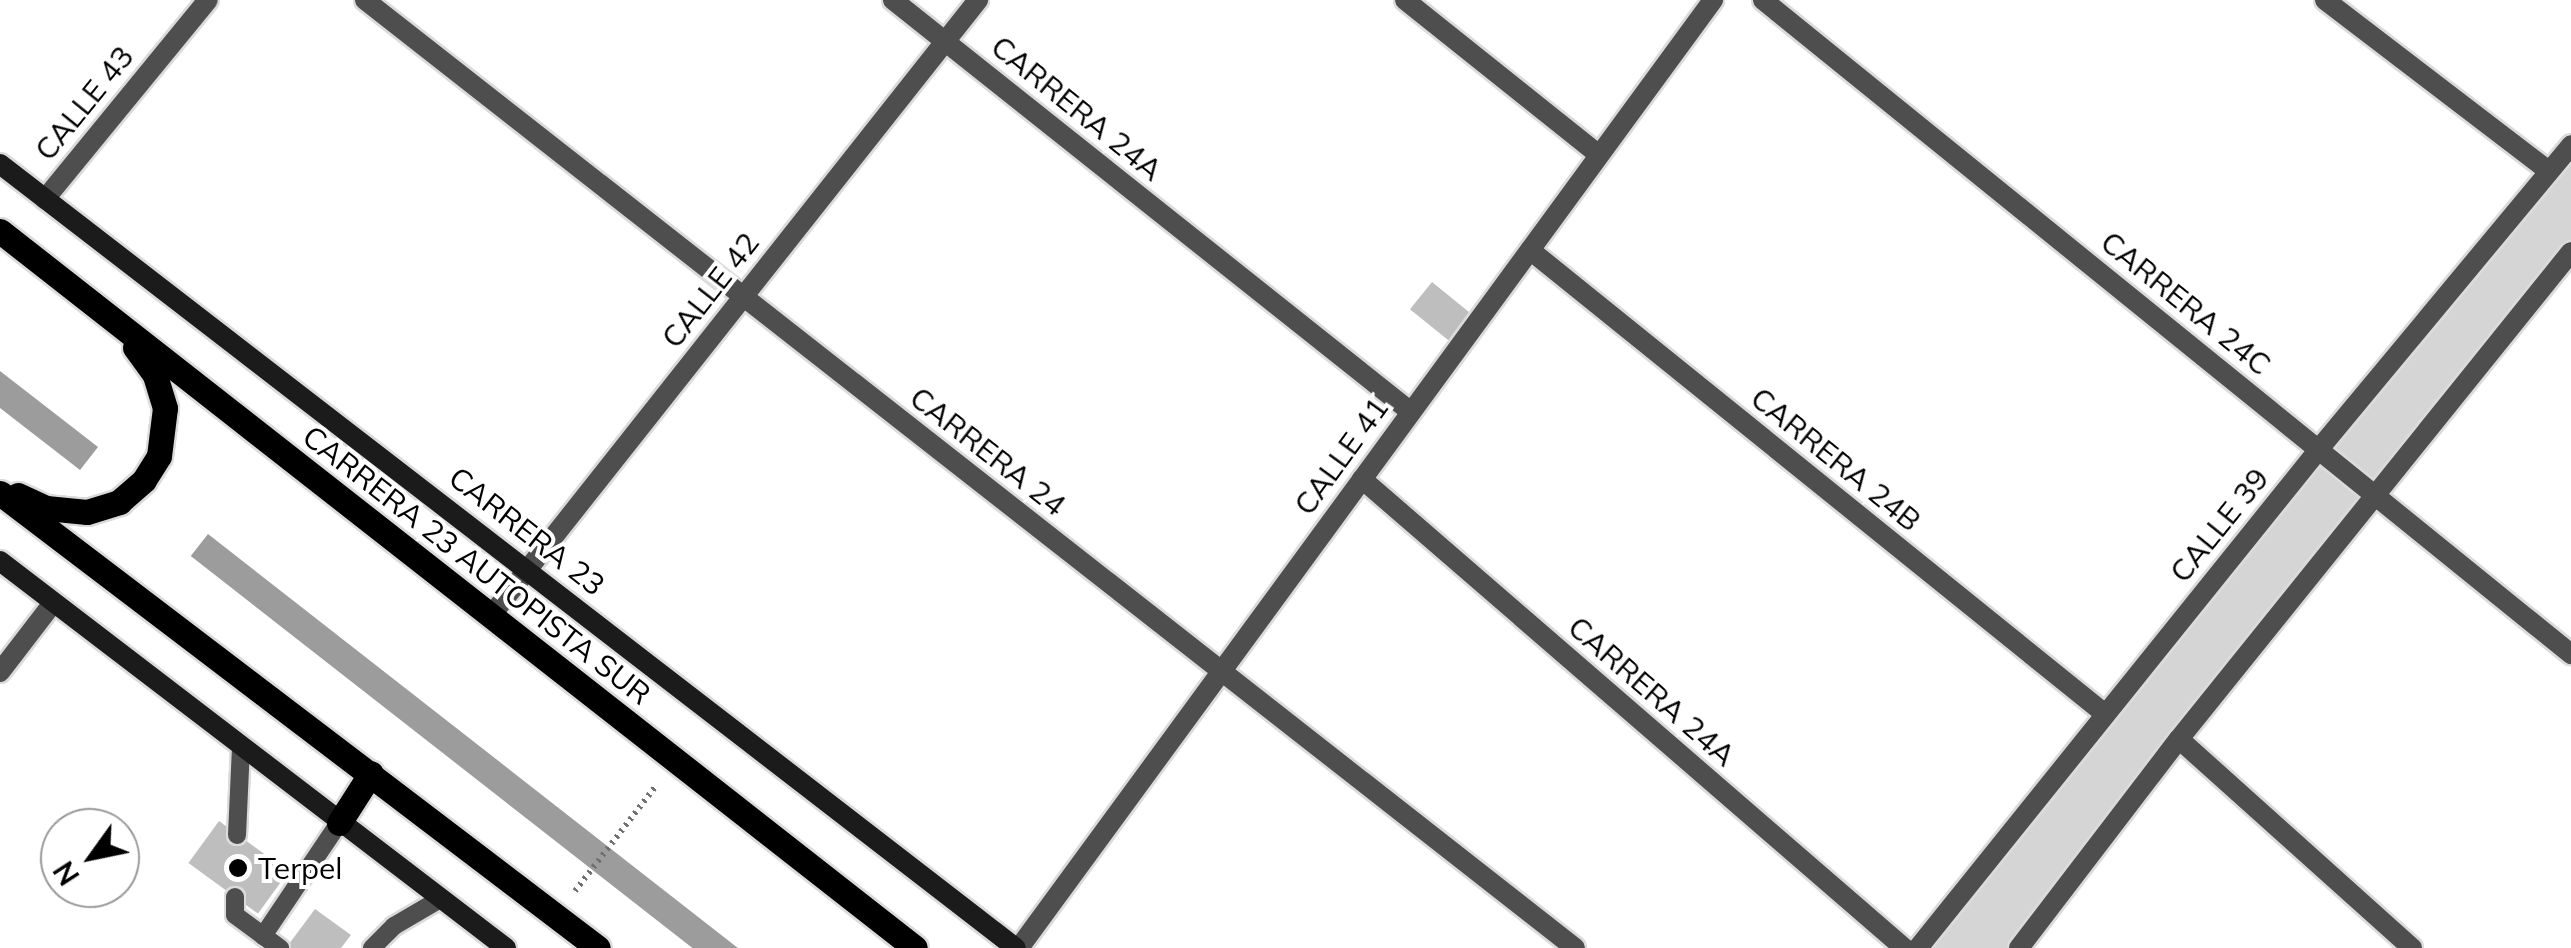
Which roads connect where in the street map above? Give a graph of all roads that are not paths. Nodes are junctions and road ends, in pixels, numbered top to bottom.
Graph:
1 (208, 0) edge
2 (366, 0) edge
3 (893, 0) edge
4 (978, 0) edge
5 (1405, 0) edge
6 (1713, 0) edge
7 (1764, 0) edge
8 (2325, 0) edge
9 (945, 41) junction
10 (2571, 145) edge
11 (1600, 155) junction
12 (0, 164) edge
13 (2548, 172) junction
14 (45, 198) junction
15 (0, 230) edge
16 (1530, 250) junction
17 (2571, 252) edge
18 (744, 296) junction
19 (108, 316) junction
20 (1411, 412) junction
21 (2320, 449) junction
22 (1362, 479) junction
23 (0, 490) edge
24 (2378, 497) junction
25 (0, 560) edge
26 (528, 570) junction
27 (53, 603) junction
28 (490, 617) junction
29 (2571, 654) edge
30 (0, 672) edge
31 (1220, 673) junction
32 (2104, 714) junction
33 (2179, 738) junction
34 (240, 748) junction
35 (370, 773) junction
36 (339, 823) junction
37 (237, 836) dead end
38 (235, 897) dead end
39 (440, 899) junction
40 (263, 936) junction
41 (280, 948) edge
42 (372, 948) edge
43 (506, 948) edge
44 (598, 948) edge
45 (915, 948) edge
46 (1017, 948) edge
47 (1575, 948) edge
48 (1904, 948) edge
49 (1918, 948) edge
50 (2019, 948) edge
51 (2412, 948) edge

1 - 14 street, CALLE 43
2 - 18 street, CARRERA 24
3 - 9 street, CARRERA 24A
4 - 9 street, CALLE 42
5 - 11 street
6 - 11 street, CALLE 41
7 - 21 street, CARRERA 24C
8 - 13 street
9 - 18 street, CALLE 42
9 - 20 street, CARRERA 24A
10 - 13 street, CALLE 39
11 - 16 street, CALLE 41
12 - 14 street, CARRERA 23
13 - 21 street, CALLE 39
14 - 26 street, CARRERA 23
15 - 19 main road, CARRERA 23 AUTOPISTA SUR
16 - 20 street, CALLE 41
16 - 32 street, CARRERA 24B
17 - 24 street
18 - 26 street, CALLE 42
18 - 31 street, CARRERA 24
19 - 23 main road
19 - 28 main road, CARRERA 23 AUTOPISTA SUR
20 - 22 street, CALLE 41
21 - 24 street, CARRERA 24C
21 - 32 street, CALLE 39
22 - 31 street, CALLE 41
22 - 48 street, CARRERA 24A
23 - 35 main road
24 - 29 street, CARRERA 24C
24 - 33 street
25 - 27 street
26 - 28 street, CALLE 42
26 - 46 street, CARRERA 23
27 - 30 street
27 - 34 street
28 - 45 main road, CARRERA 23 AUTOPISTA SUR
31 - 46 street, CALLE 41
31 - 47 street, CARRERA 24
32 - 49 street, CALLE 39
33 - 50 street
33 - 51 street
34 - 36 street
34 - 37 lane
35 - 36 main road
35 - 44 main road
36 - 39 street
36 - 40 lane
38 - 40 lane
39 - 42 lane
39 - 43 street
40 - 41 lane

